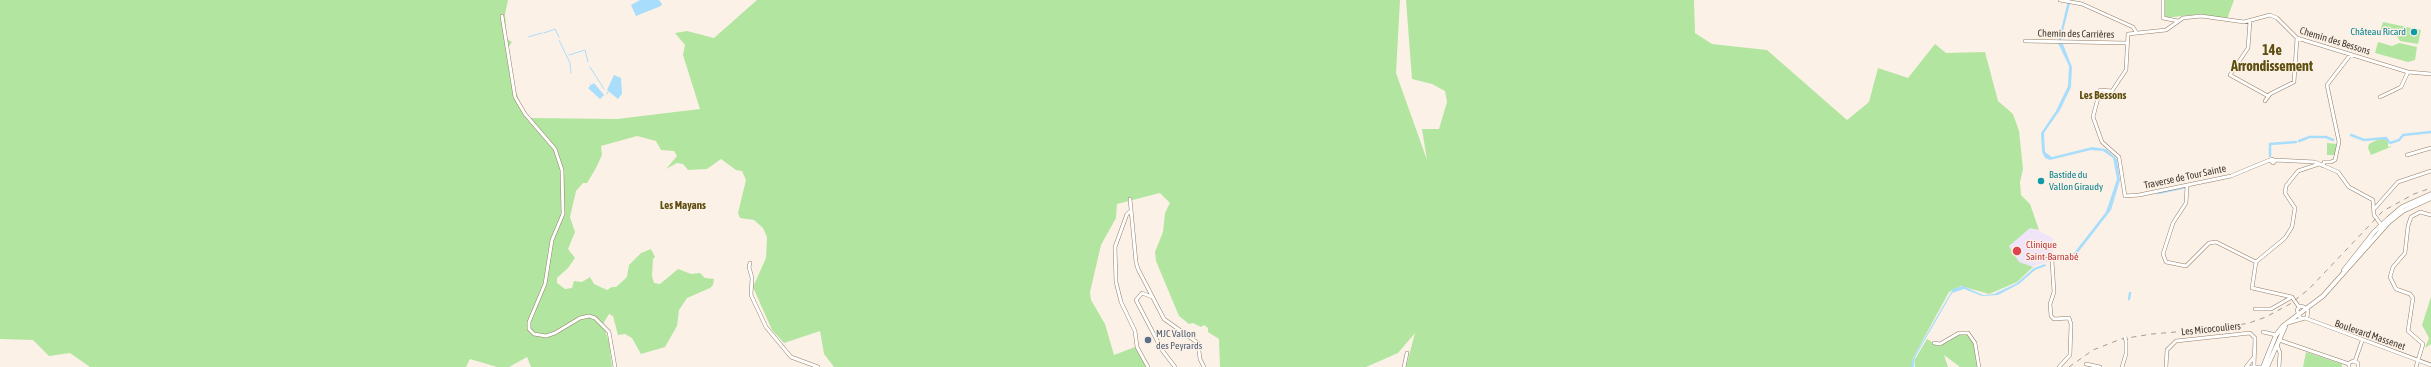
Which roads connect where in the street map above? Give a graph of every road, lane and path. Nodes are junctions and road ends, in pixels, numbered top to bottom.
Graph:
1 (2060, 0) edge
2 (2163, 0) edge
3 (502, 16) dead end
4 (2178, 21) junction
5 (2250, 21) junction
6 (2136, 32) junction
7 (2297, 38) junction
8 (2025, 41) dead end
9 (2126, 43) junction
10 (2351, 54) junction
11 (2408, 72) junction
12 (2431, 74) edge
13 (2268, 96) junction
14 (2380, 97) dead end
15 (2265, 101) dead end
16 (2431, 148) edge
17 (2407, 155) dead end
18 (2318, 164) junction
19 (2323, 166) junction
20 (2431, 171) edge
21 (2187, 186) junction
22 (2429, 197) edge
23 (1130, 199) dead end
24 (2431, 203) edge
25 (2374, 208) junction
26 (1131, 211) junction
27 (2431, 215) edge
28 (2382, 226) junction
29 (2052, 261) dead end
30 (2256, 262) junction
31 (750, 263) dead end
32 (1153, 297) junction
33 (2292, 297) junction
34 (2299, 307) junction
35 (2307, 308) junction
36 (2255, 309) dead end
37 (2297, 315) junction
38 (2305, 318) junction
39 (2286, 324) junction
40 (2263, 332) dead end
41 (2276, 335) junction
42 (2125, 337) dead end
43 (2279, 340) junction
44 (2362, 341) junction
45 (1934, 343) dead end
46 (2277, 345) junction
47 (1407, 353) dead end
48 (2254, 357) junction
49 (2418, 360) junction
50 (2355, 361) junction
51 (2086, 364) dead end
52 (2431, 365) edge
53 (2254, 366) junction
54 (2349, 366) edge
55 (616, 367) edge
56 (818, 367) edge
57 (1148, 367) edge
58 (1175, 367) edge
59 (1204, 367) edge
60 (1404, 367) edge
61 (1979, 367) edge
62 (2059, 367) edge
63 (2100, 367) edge
64 (2122, 367) edge
65 (2166, 367) edge
66 (2246, 367) edge
67 (2249, 367) edge
68 (2262, 367) edge
69 (2267, 367) edge
70 (2279, 367) edge
71 (2358, 367) edge
72 (2416, 367) edge

1 - 6 street
2 - 4 street
3 - 55 street
4 - 5 street, Chemin des Bessons
4 - 6 street, Chemin des Bessons
5 - 7 street, Chemin des Bessons
5 - 13 street
6 - 9 street
7 - 10 street, Chemin des Bessons
7 - 13 street
8 - 9 street, Chemin des Carrières
9 - 21 street, Traverse de Tour Sainte
10 - 11 street, Chemin des Bessons
10 - 19 street
11 - 12 street, Chemin des Bessons
11 - 14 street
13 - 15 street
16 - 17 street
18 - 19 street, Traverse de Tour Sainte
18 - 21 street, Traverse de Tour Sainte
18 - 30 street
19 - 25 street, Traverse de Tour Sainte
20 - 25 street
21 - 30 street
22 - 24 street
22 - 28 main road
23 - 26 street
25 - 28 street, Traverse de Tour Sainte
26 - 32 street
26 - 57 street
27 - 49 street
28 - 35 main road
29 - 62 street
30 - 33 street
31 - 56 street
32 - 58 street
32 - 59 street
33 - 34 street
33 - 36 street
34 - 35 street
34 - 37 street
35 - 37 main road
35 - 38 street
37 - 38 street, Boulevard Massenet
37 - 39 main road
38 - 39 street
38 - 44 street, Boulevard Massenet
39 - 41 main road
39 - 43 main road
40 - 41 street
41 - 68 main road
42 - 64 street, bridge
43 - 46 main road
43 - 54 street
44 - 49 street, Boulevard Massenet
44 - 50 street
45 - 61 street
46 - 69 main road
46 - 70 street
47 - 60 street
48 - 53 street, Les Micocouliers
48 - 65 street, Les Micocouliers
48 - 66 street
49 - 52 street, Boulevard Massenet
49 - 72 street
50 - 54 street
50 - 71 street
51 - 63 street
53 - 67 street
53 - 68 street

